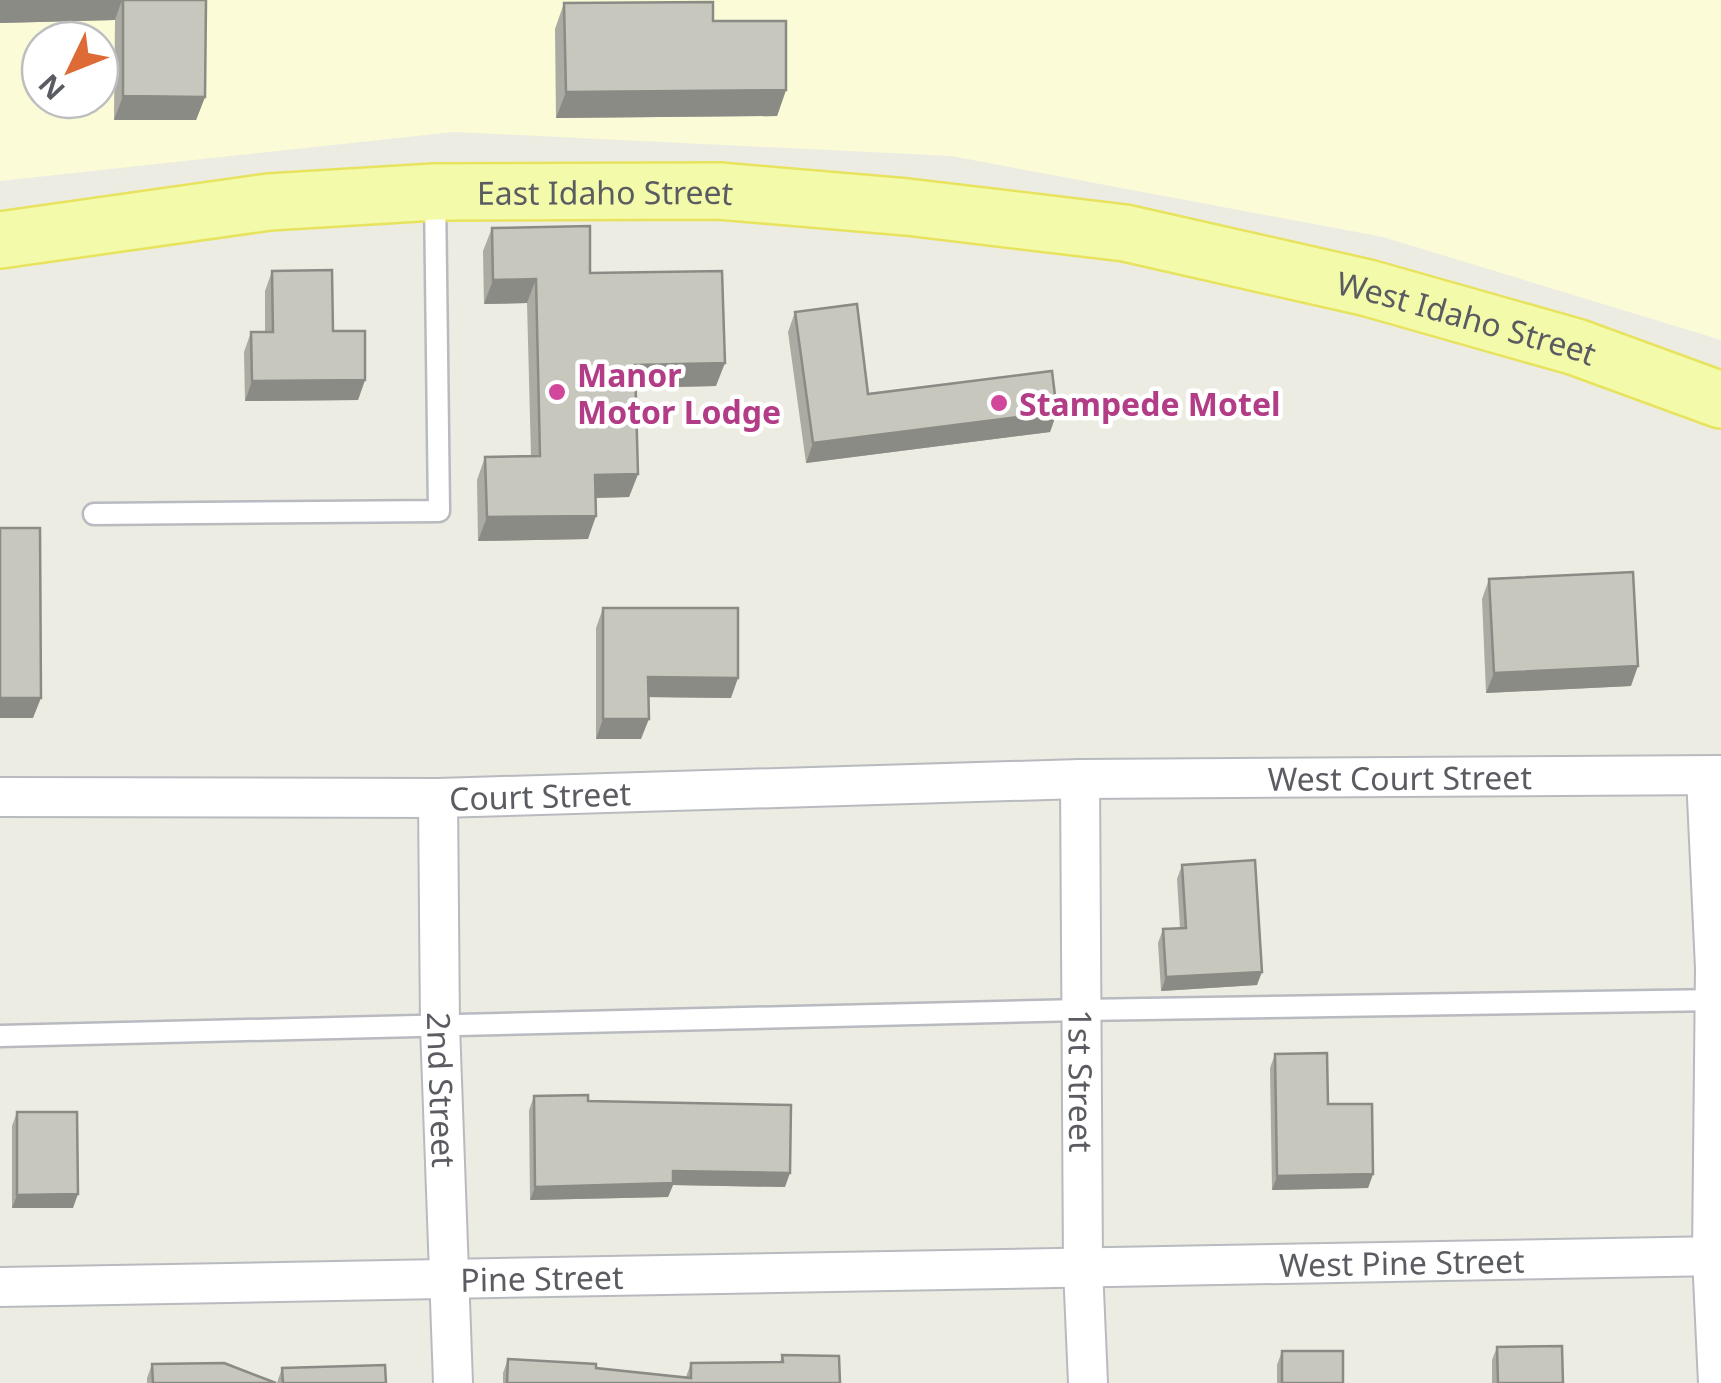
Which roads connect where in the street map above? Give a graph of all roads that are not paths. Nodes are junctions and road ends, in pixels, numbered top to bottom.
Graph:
1 (435, 192) junction
2 (0, 240) edge
3 (1209, 252) joint
4 (1721, 400) edge
5 (94, 514) dead end
6 (1714, 775) edge
7 (1080, 779) junction
8 (0, 797) edge
9 (438, 798) junction
10 (1718, 1000) edge
11 (1082, 1010) junction
12 (440, 1026) junction
13 (0, 1036) edge
14 (1717, 1256) edge
15 (1083, 1268) junction
16 (451, 1278) junction
17 (0, 1287) edge
18 (452, 1383) edge
19 (1088, 1383) edge
20 (1718, 1383) edge

1 - 2 main road, East Idaho Street
1 - 3 main road, East Idaho Street
1 - 5 lane
3 - 4 main road, West Idaho Street
6 - 7 street, West Court Street
6 - 10 street
7 - 9 street, Court Street
7 - 11 street, 1st Street
8 - 9 street, Court Street
9 - 12 street, 2nd Street
10 - 11 lane
10 - 14 street
11 - 12 lane
11 - 15 street, 1st Street
12 - 13 lane
12 - 16 street, 2nd Street
14 - 15 street, West Pine Street
14 - 20 street
15 - 16 street, Pine Street
15 - 19 street, 1st Street
16 - 17 street, Pine Street
16 - 18 street, 2nd Street

